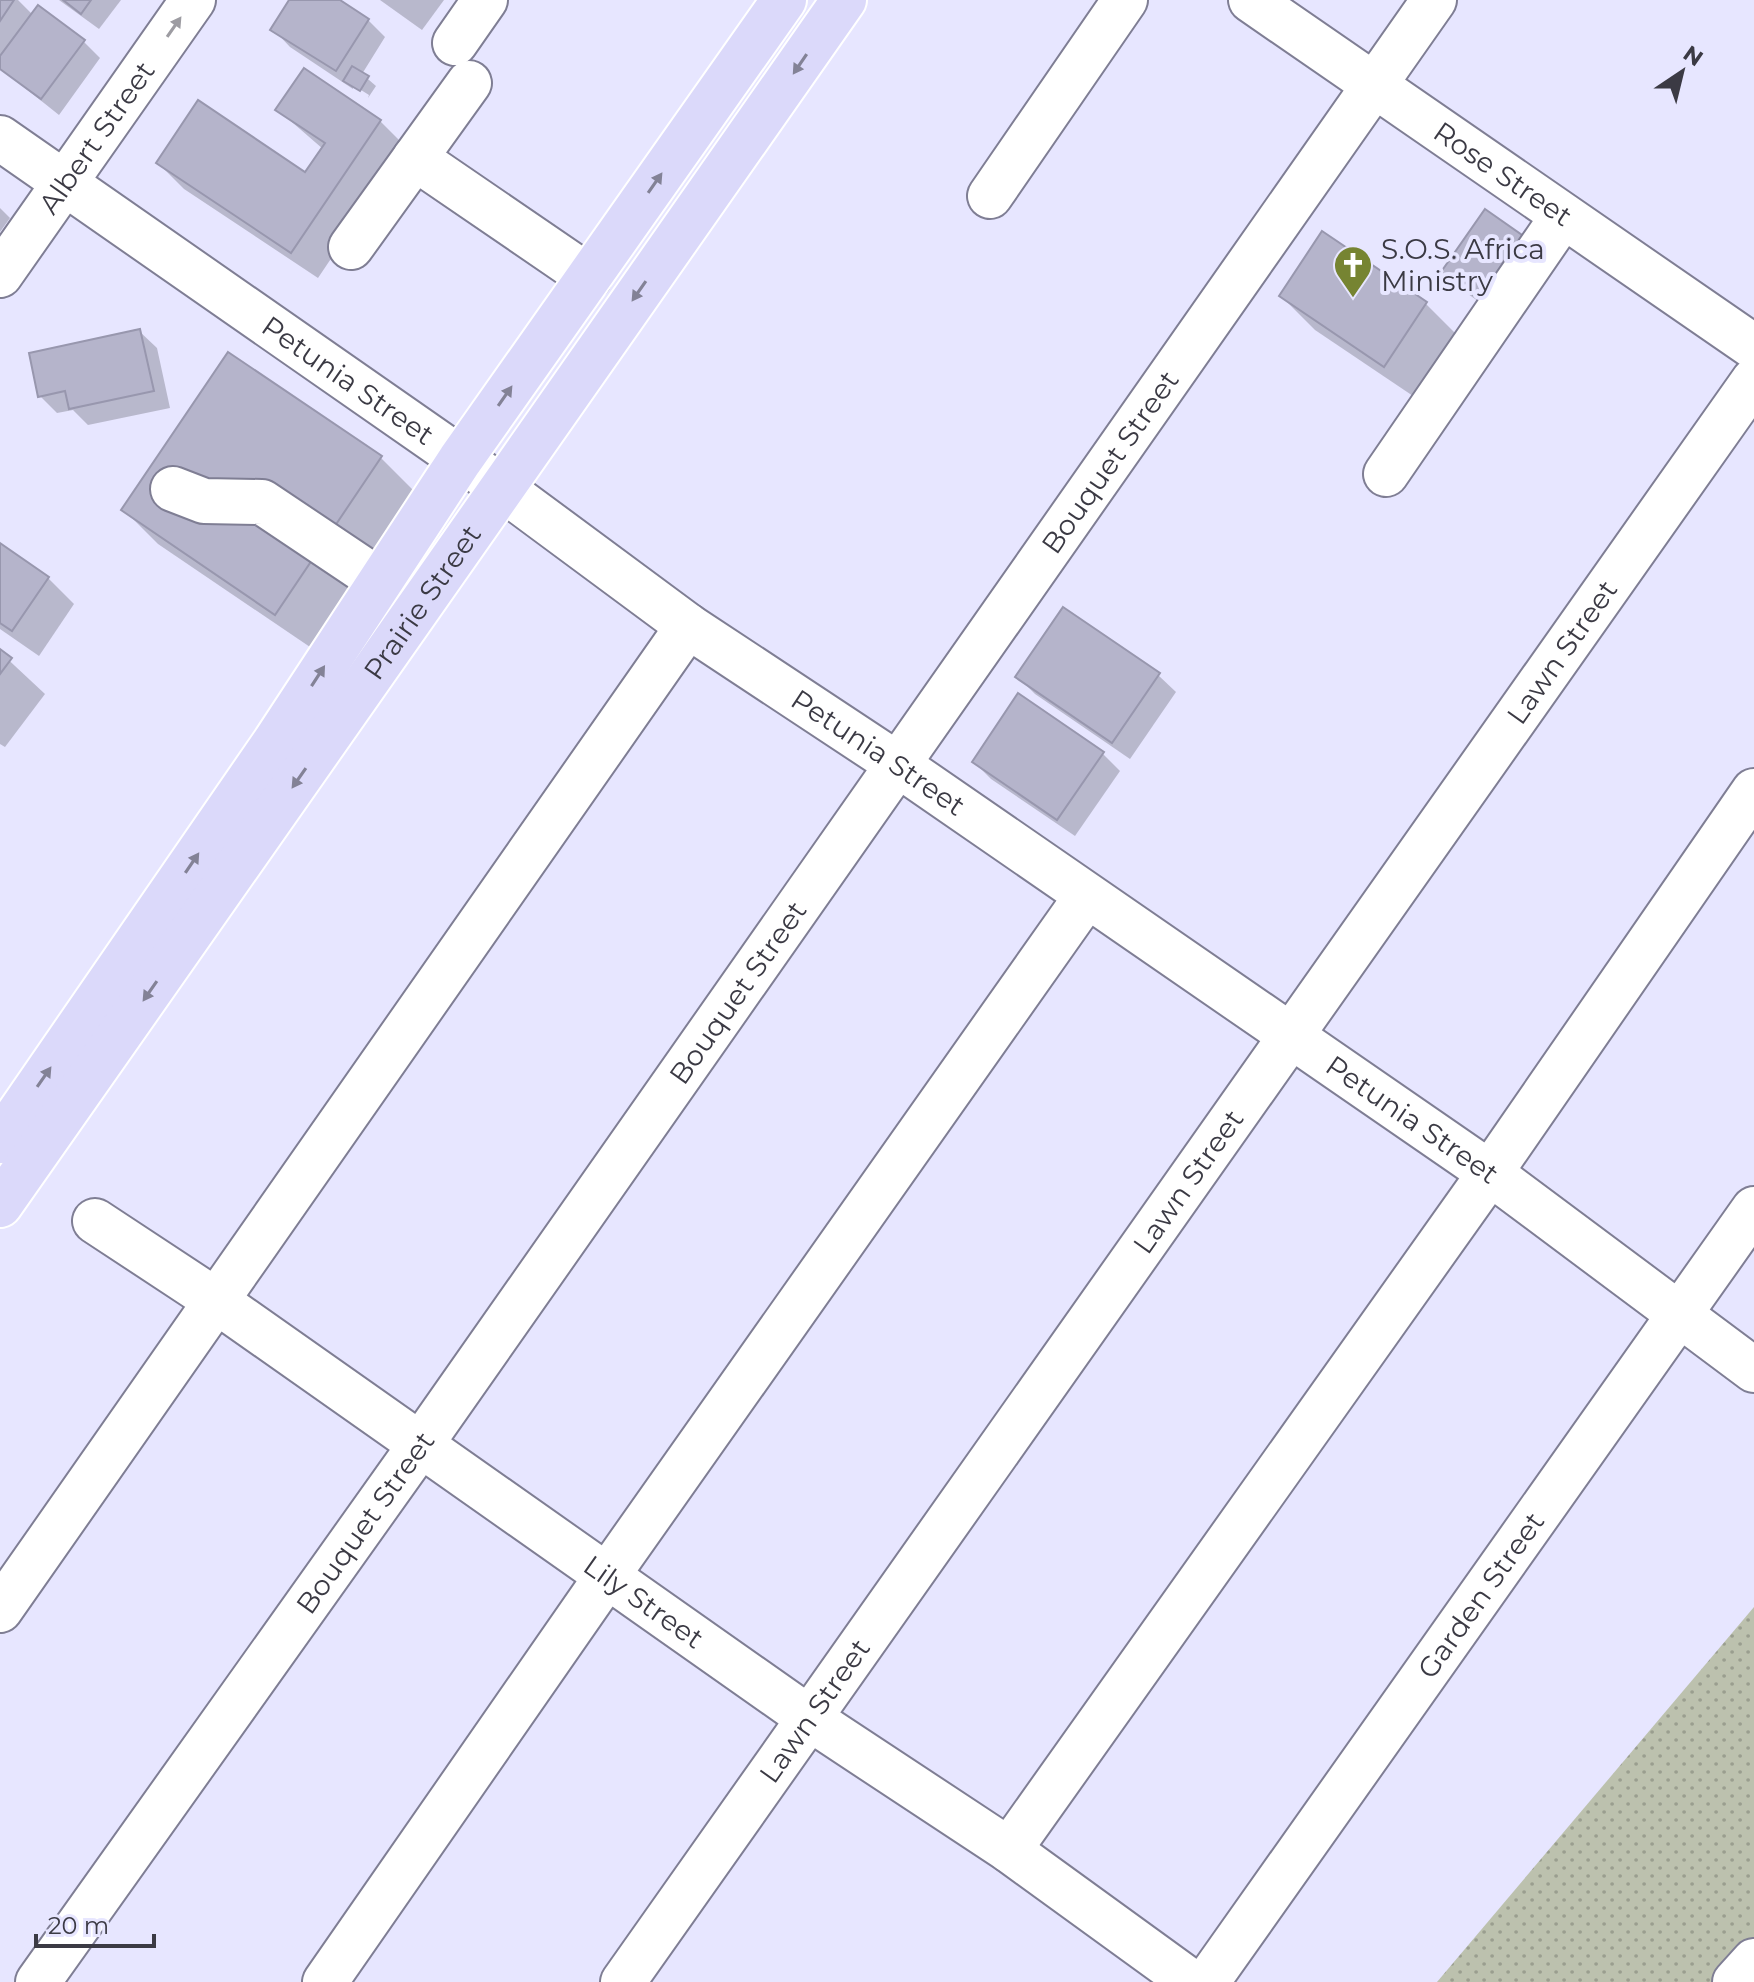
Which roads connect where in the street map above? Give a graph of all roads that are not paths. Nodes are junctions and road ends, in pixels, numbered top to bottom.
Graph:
1 (193, 0) edge
2 (485, 0) edge
3 (784, 0) edge
4 (844, 0) edge
5 (1125, 0) edge
6 (1251, 0) edge
7 (1434, 0) edge
8 (1376, 86) junction
9 (0, 138) edge
10 (415, 158) junction
11 (65, 182) junction
12 (990, 196) dead end
13 (1563, 216) junction
14 (351, 247) dead end
15 (0, 275) edge
16 (589, 277) junction
17 (1754, 347) edge
18 (1754, 380) edge
19 (460, 460) junction
20 (1386, 474) dead end
21 (500, 487) junction
22 (173, 489) dead end
23 (380, 581) junction
24 (688, 626) junction
25 (897, 764) junction
26 (1754, 791) edge
27 (1086, 897) junction
28 (1292, 1039) junction
29 (0, 1141) edge
30 (1490, 1173) junction
31 (0, 1205) edge
32 (1754, 1209) edge
33 (95, 1221) dead end
34 (215, 1300) junction
35 (1680, 1316) junction
36 (1754, 1370) edge
37 (421, 1444) junction
38 (607, 1576) junction
39 (0, 1610) edge
40 (809, 1718) junction
41 (1009, 1850) junction
42 (1754, 1961) edge
43 (38, 1982) edge
44 (325, 1982) edge
45 (623, 1982) edge
46 (1191, 1982) edge
47 (1207, 1982) edge
48 (1735, 1982) edge

11 -> 1 street, Albert Street
2 - 10 street
16 -> 3 main road, Prairie Street
4 -> 21 main road, Prairie Street
5 - 12 street
6 - 8 street, Rose Street
7 - 8 street, Bouquet Street
8 - 13 street, Rose Street
8 - 25 street, Bouquet Street
9 - 11 street, Petunia Street
10 - 14 street
10 - 16 street
11 - 15 street, Albert Street
11 - 19 street, Petunia Street
13 - 17 street, Rose Street
13 - 20 street
19 -> 16 main road, Prairie Street
18 - 28 street, Lawn Street
19 - 21 street, Petunia Street
19 - 23 main road, Prairie Street
21 - 24 street, Petunia Street
21 -> 31 main road, Prairie Street
22 - 23 street
29 -> 23 main road, Prairie Street
24 - 25 street, Petunia Street
24 - 34 street
25 - 27 street, Petunia Street
25 - 37 street, Bouquet Street
26 - 30 street
27 - 28 street, Petunia Street
27 - 38 street
28 - 30 street, Petunia Street
28 - 40 street, Lawn Street
30 - 35 street, Petunia Street
30 - 41 street
32 - 35 street, Garden Street
33 - 34 street, Lily Street
34 - 37 street, Lily Street
34 - 39 street
35 - 36 street, Petunia Street
35 - 47 street, Garden Street
37 - 38 street, Lily Street
37 - 43 street, Bouquet Street
38 - 40 street, Lily Street
38 - 44 street
40 - 41 street, Lily Street
40 - 45 street, Lawn Street
41 - 46 street, Lily Street
42 - 48 street

